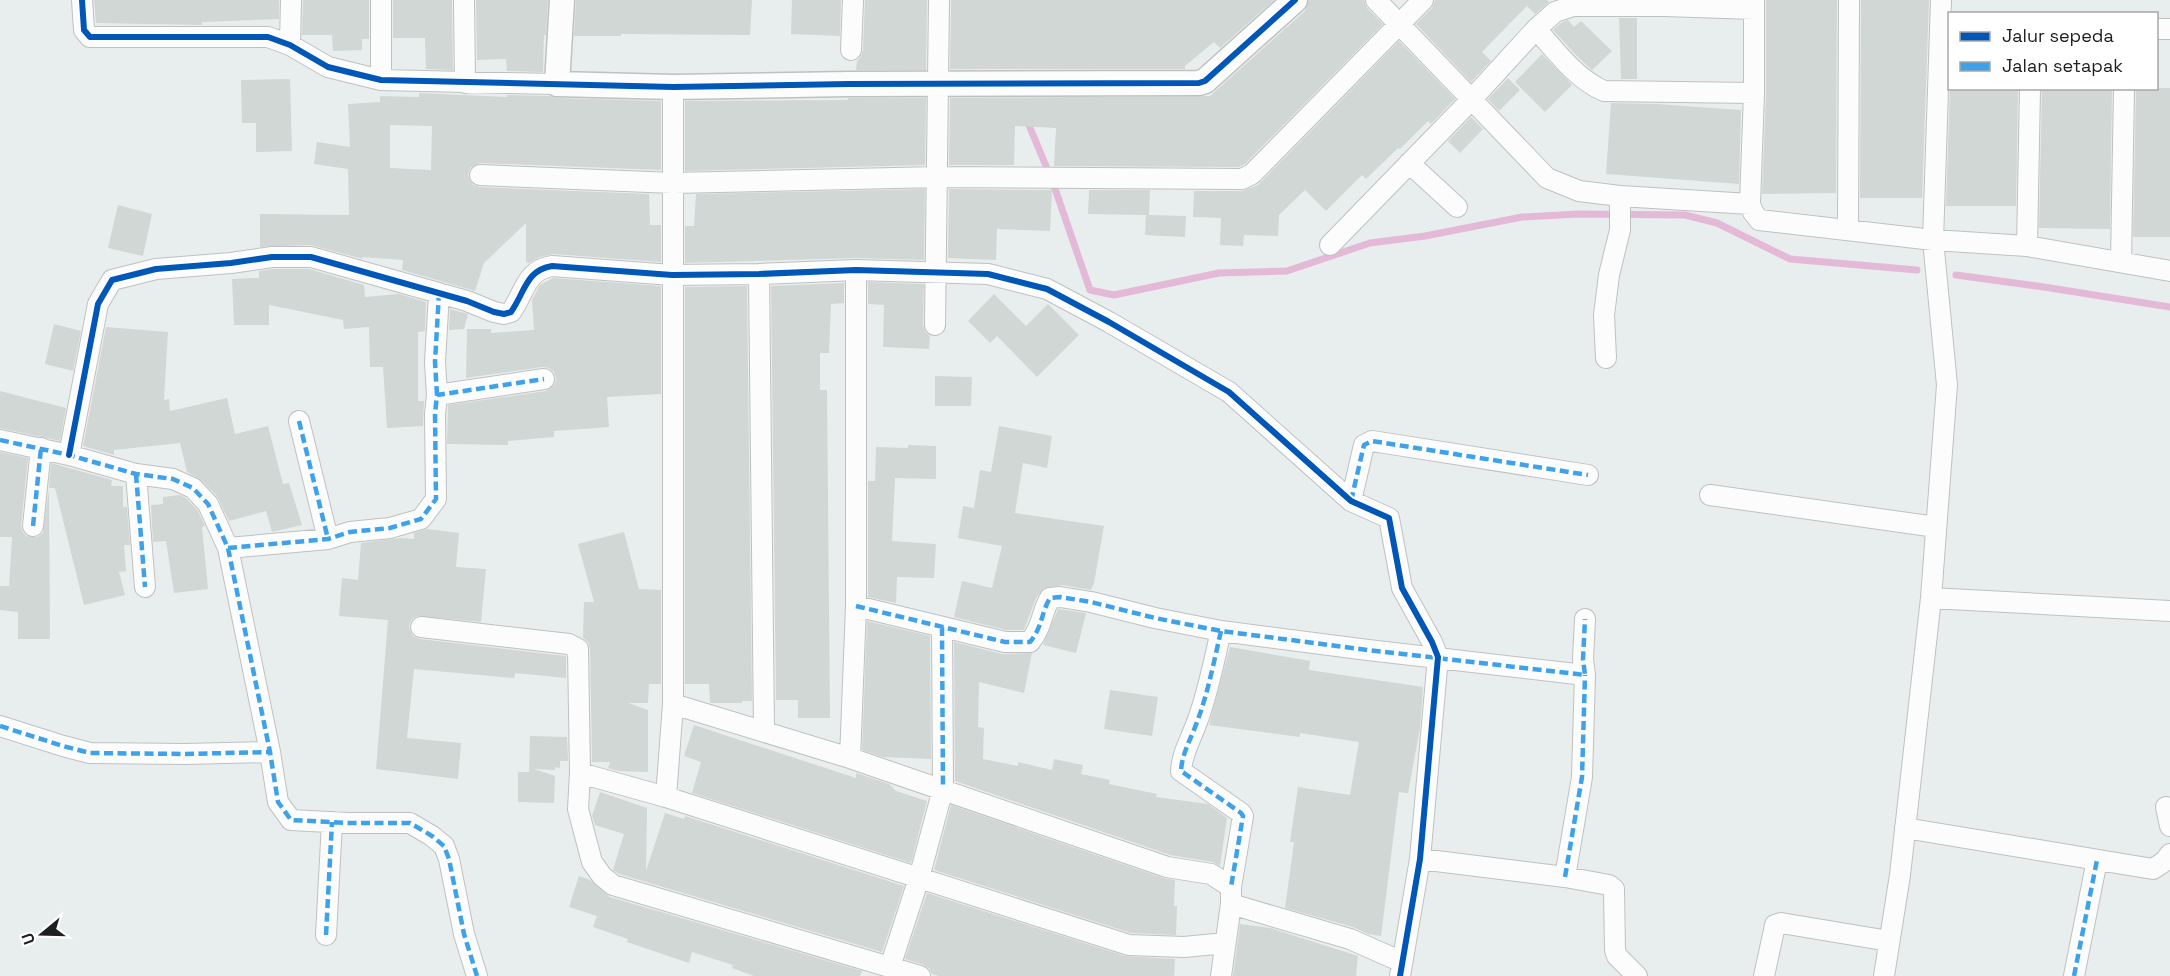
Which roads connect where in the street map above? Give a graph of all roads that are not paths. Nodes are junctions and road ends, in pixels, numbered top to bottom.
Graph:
1 (82, 0) edge
2 (291, 0) edge
3 (381, 0) edge
4 (465, 0) edge
5 (562, 0) edge
6 (853, 0) edge
7 (939, 0) edge
8 (1295, 0) edge
9 (1376, 0) edge
10 (1423, 0) edge
11 (1849, 0) edge
12 (1941, 0) edge
13 (1754, 5) edge
14 (1399, 25) junction
15 (1946, 27) edge
16 (1536, 28) junction
17 (290, 45) junction
18 (851, 50) dead end
19 (381, 80) junction
20 (465, 83) junction
21 (557, 84) junction
22 (938, 84) junction
23 (673, 87) junction
24 (2030, 90) edge
25 (2124, 90) edge
26 (1754, 93) junction
27 (1471, 100) junction
28 (1409, 163) junction
29 (480, 175) dead end
30 (938, 177) junction
31 (673, 183) junction
32 (1620, 200) junction
33 (1750, 204) junction
34 (1457, 207) dead end
35 (1848, 229) junction
36 (1933, 240) junction
37 (1330, 245) dead end
38 (2027, 246) junction
39 (2121, 262) junction
40 (856, 270) junction
41 (2170, 271) edge
42 (935, 273) junction
43 (672, 274) junction
44 (759, 274) junction
45 (439, 293) junction
46 (935, 325) dead end
47 (1606, 358) dead end
48 (544, 379) dead end
49 (436, 395) junction
50 (299, 421) dead end
51 (0, 440) edge
52 (41, 448) junction
53 (69, 455) junction
54 (136, 474) junction
55 (1588, 475) dead end
56 (1710, 495) dead end
57 (1351, 501) junction
58 (33, 526) dead end
59 (1936, 527) junction
60 (328, 539) junction
61 (228, 548) junction
62 (145, 587) dead end
63 (1931, 598) junction
64 (856, 606) junction
65 (2170, 611) edge
66 (1585, 619) dead end
67 (421, 627) dead end
68 (942, 627) junction
69 (1221, 631) junction
70 (1438, 657) junction
71 (1585, 675) junction
72 (674, 704) junction
73 (0, 726) edge
74 (764, 731) junction
75 (270, 752) junction
76 (850, 758) junction
77 (580, 773) junction
78 (944, 789) junction
79 (666, 797) junction
80 (332, 822) junction
81 (1905, 828) junction
82 (2170, 854) edge
83 (1420, 859) junction
84 (2097, 860) junction
85 (1565, 877) junction
86 (919, 878) junction
87 (1231, 895) junction
88 (326, 935) dead end
89 (1889, 941) junction
90 (1225, 944) junction
91 (890, 967) junction
92 (1401, 969) edge
93 (477, 976) edge
94 (920, 976) edge
95 (1221, 976) edge
96 (1637, 976) edge
97 (1764, 976) edge
98 (1884, 976) edge
99 (2074, 976) edge

1 - 17 street
2 - 17 street
3 - 19 street
4 - 20 street
5 - 21 street
6 - 18 street
7 - 22 street
8 - 22 street
9 - 14 street
10 - 14 street
11 - 35 street
12 - 15 street
13 - 16 street
13 - 26 street
14 - 27 street
14 - 30 street
15 - 36 street
16 - 26 street
16 - 27 street
17 - 19 street
19 - 20 street
20 - 21 street
21 - 23 street
22 - 23 street
22 - 30 street
23 - 31 street
24 - 38 street
25 - 39 street
26 - 33 street
27 - 28 street
27 - 32 street
28 - 34 street
28 - 37 street
29 - 31 street
30 - 31 street
30 - 42 street
31 - 43 street
32 - 33 street
32 - 47 street
33 - 35 street
35 - 36 street
36 - 38 street
36 - 59 street
38 - 39 street
39 - 41 street
40 - 42 street
40 - 44 street
40 - 64 street
42 - 46 street
42 - 57 street
43 - 44 street
43 - 45 street
43 - 72 street
44 - 74 street
45 - 49 street
45 - 53 street
48 - 49 street
49 - 60 street
50 - 60 street
51 - 52 street
52 - 53 street
52 - 58 street
53 - 54 street
54 - 61 street
54 - 62 street
55 - 57 street
56 - 59 street
57 - 70 street
59 - 63 street
60 - 61 street
61 - 75 street
63 - 65 street
63 - 81 street
64 - 68 street
64 - 76 street
66 - 71 street
67 - 77 street
68 - 69 street
68 - 78 street
69 - 70 street
69 - 87 street
70 - 71 street
70 - 83 street
71 - 85 street
72 - 74 street
72 - 79 street
73 - 75 street
74 - 76 street
75 - 80 street
76 - 78 street
77 - 79 street
77 - 91 street
78 - 86 street
78 - 87 street
79 - 86 street
80 - 88 street
80 - 93 street
81 - 84 street
81 - 89 street
82 - 84 street
83 - 85 street
83 - 92 street
84 - 99 street
85 - 96 street
86 - 90 street
86 - 91 street
87 - 90 street
87 - 92 street
89 - 97 street
89 - 98 street
90 - 95 street
91 - 94 street

